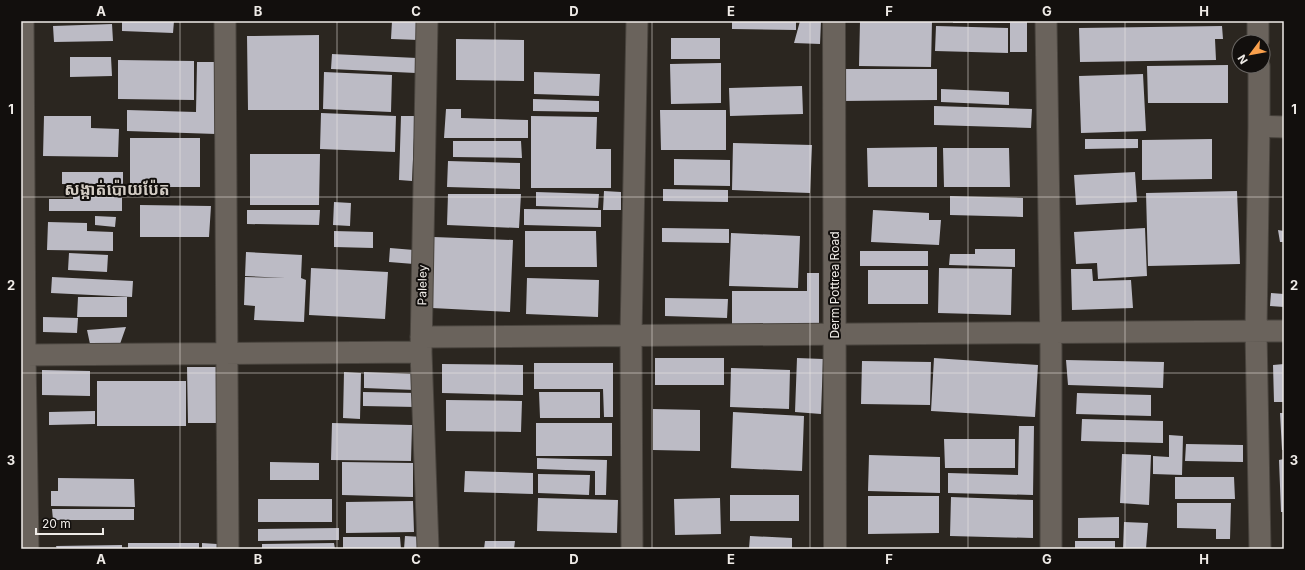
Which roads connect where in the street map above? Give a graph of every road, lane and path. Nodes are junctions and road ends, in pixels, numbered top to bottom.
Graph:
1 (23, 21) edge
2 (225, 21) edge
3 (427, 21) edge
4 (636, 21) edge
5 (834, 21) edge
6 (1046, 21) edge
7 (1258, 21) edge
8 (1258, 34) edge
9 (1259, 74) edge
10 (1259, 126) junction
11 (1284, 127) edge
12 (1256, 331) junction
13 (1284, 331) edge
14 (1051, 332) junction
15 (834, 334) junction
16 (632, 335) junction
17 (421, 344) junction
18 (227, 353) junction
19 (25, 355) junction
20 (28, 549) edge
21 (228, 549) edge
22 (428, 549) edge
23 (632, 549) edge
24 (835, 549) edge
25 (1051, 549) edge
26 (1260, 549) edge

1 - 19 street
2 - 18 street
3 - 17 street, Paleley
4 - 16 street
5 - 15 street, Derm Pottrea Road
6 - 14 street
7 - 8 street
9 - 10 street
10 - 11 street
10 - 12 street
12 - 13 street
12 - 14 street
12 - 26 street
14 - 15 street
14 - 25 street
15 - 16 street
15 - 24 street, Derm Pottrea Road
16 - 17 street
16 - 23 street
17 - 18 street
17 - 22 street, Paleley
18 - 19 street
18 - 21 street
19 - 20 street

